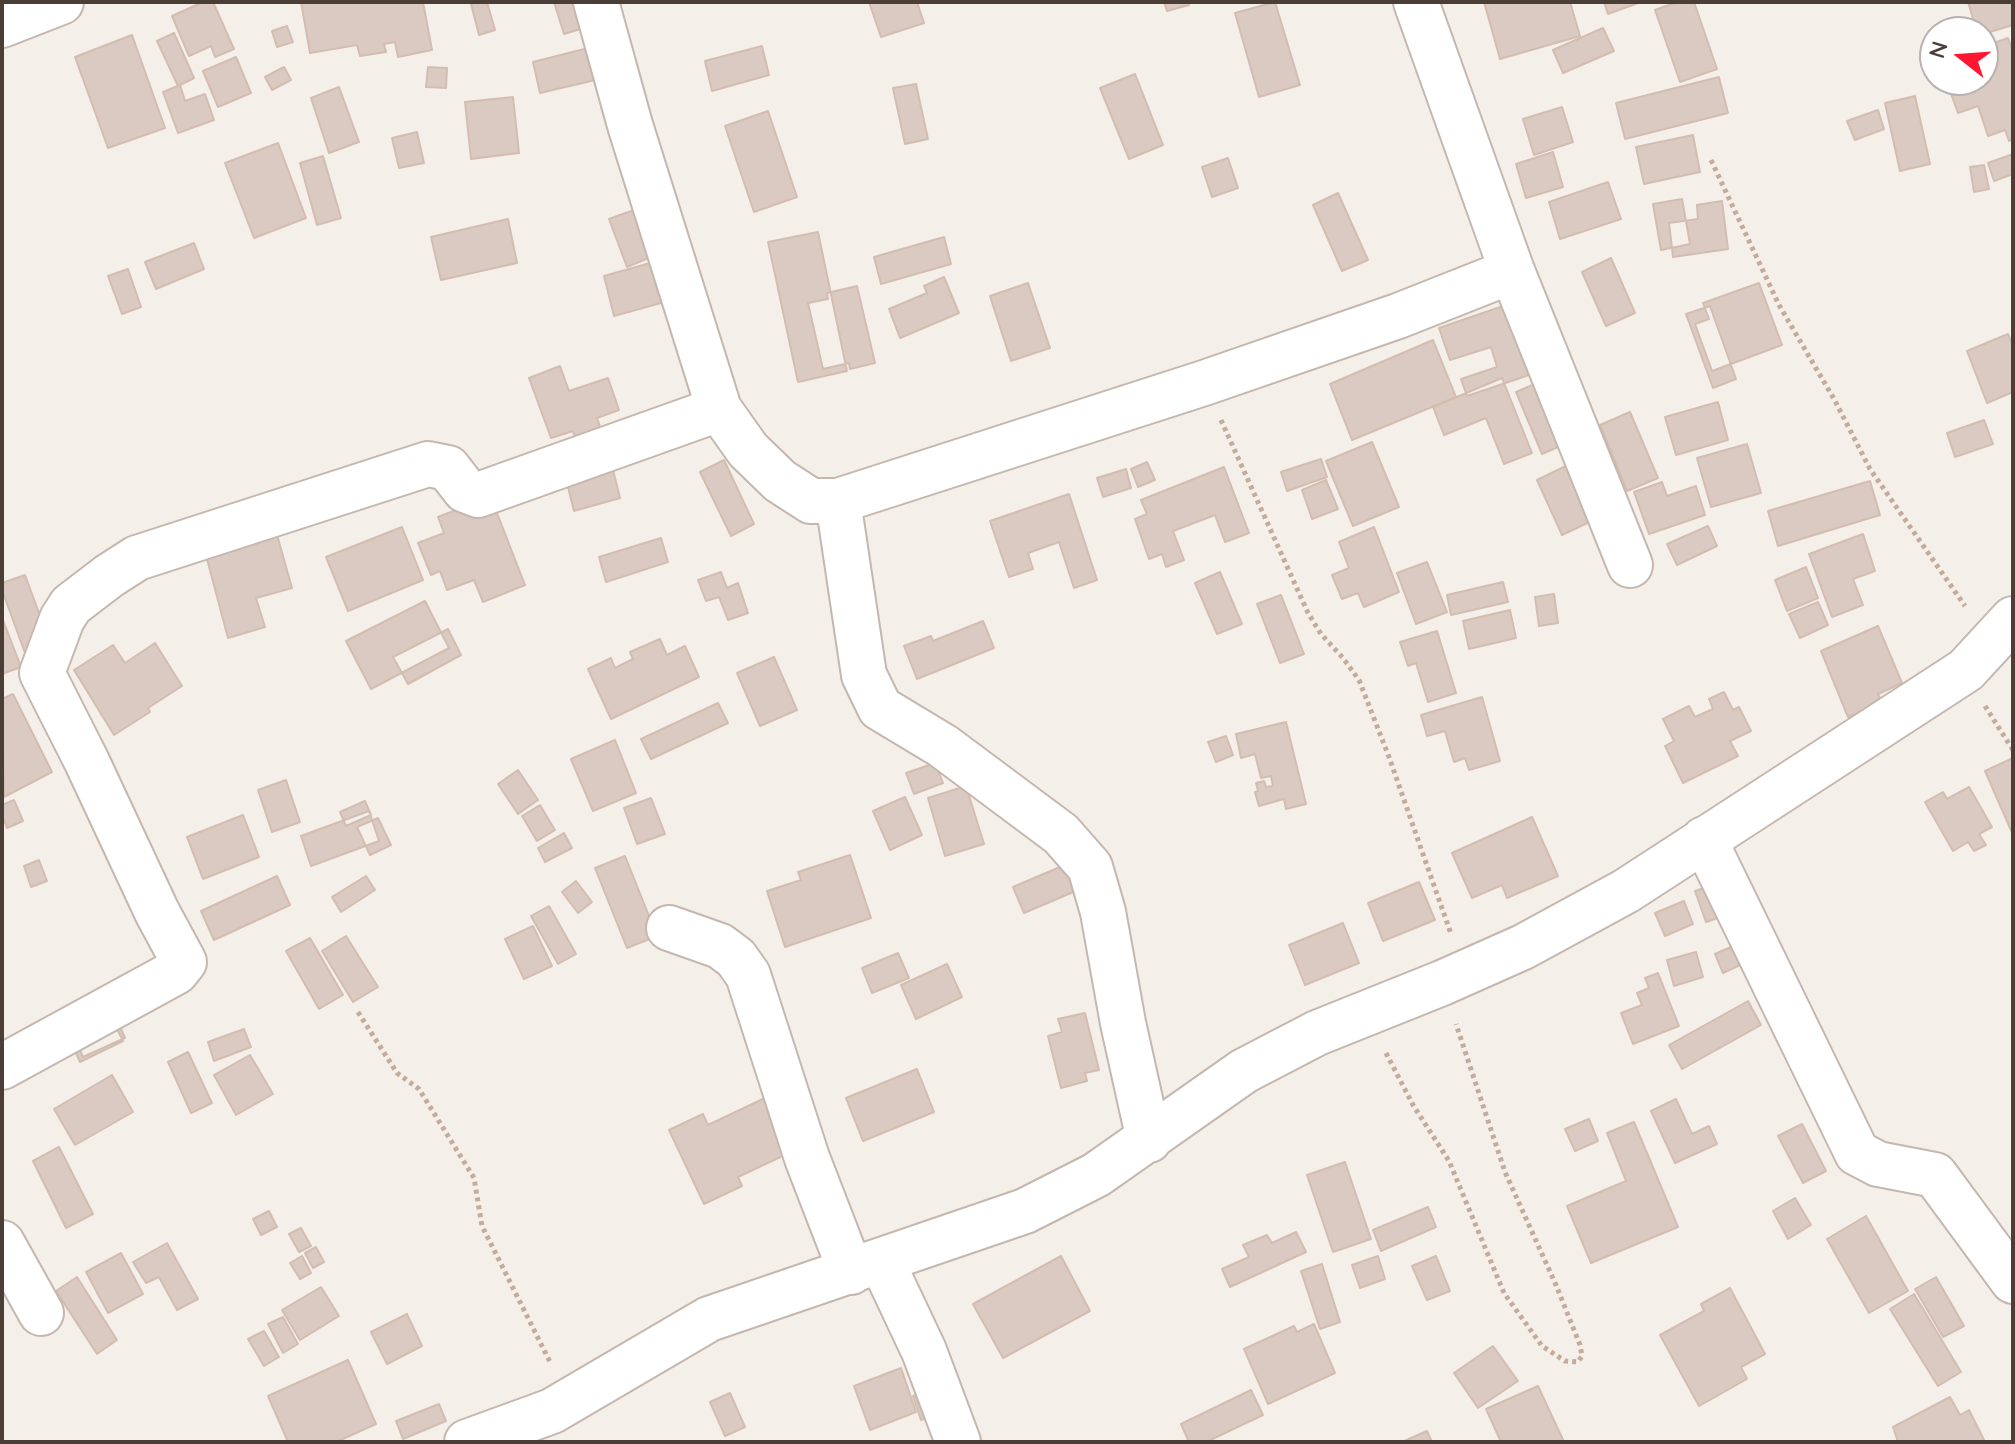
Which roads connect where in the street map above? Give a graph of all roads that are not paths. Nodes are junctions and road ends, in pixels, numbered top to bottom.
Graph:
1 (61, 2) edge
2 (596, 2) edge
3 (1416, 2) edge
4 (2, 25) edge
5 (1512, 271) junction
6 (719, 409) junction
7 (838, 501) junction
8 (1630, 565) dead end
9 (2001, 631) edge
10 (1704, 839) junction
11 (669, 928) dead end
12 (2, 1067) edge
13 (1149, 1140) junction
14 (2, 1243) edge
15 (867, 1267) junction
16 (2013, 1281) edge
17 (41, 1313) dead end
18 (563, 1418) edge
19 (467, 1442) edge
20 (958, 1442) edge

1 - 4 street
2 - 6 street
3 - 5 street
5 - 7 street
5 - 8 street
6 - 7 street
6 - 12 street
7 - 13 street
9 - 10 street
10 - 13 street
10 - 16 street
11 - 15 street
13 - 15 street
14 - 17 street
15 - 18 street
15 - 20 street
18 - 19 street

